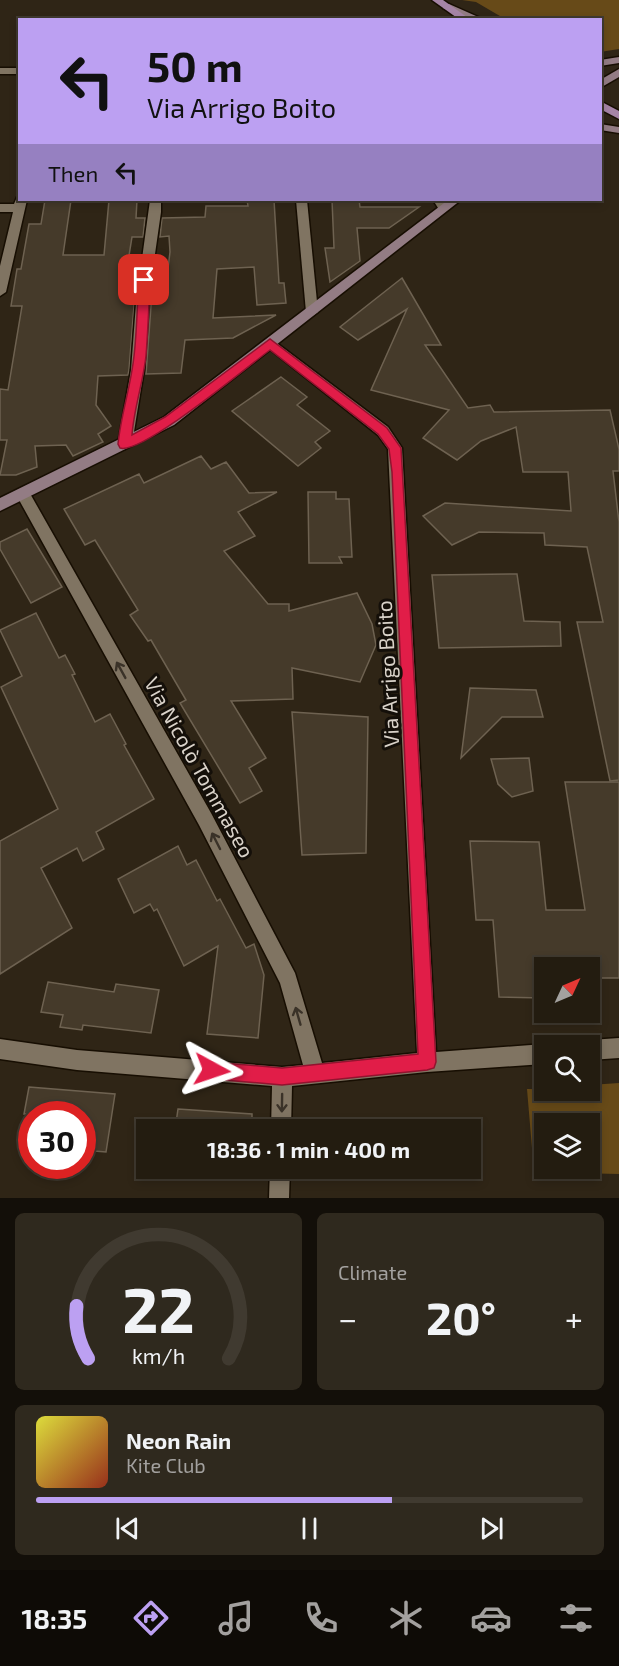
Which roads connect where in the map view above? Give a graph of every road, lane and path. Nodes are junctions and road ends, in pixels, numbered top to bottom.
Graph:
1 (436, 0) edge
2 (446, 6) junction
3 (464, 18) edge
4 (476, 18) edge
5 (619, 60) edge
6 (602, 63) edge
7 (0, 71) edge
8 (18, 71) edge
9 (619, 72) edge
10 (602, 84) edge
11 (602, 105) edge
12 (619, 116) edge
13 (602, 127) edge
14 (619, 130) edge
15 (156, 201) edge
16 (301, 201) edge
17 (20, 204) edge
18 (441, 204) edge
19 (0, 208) edge
20 (0, 292) edge
21 (312, 312) junction
22 (270, 344) junction
23 (124, 444) junction
24 (23, 494) junction
25 (0, 505) edge
26 (619, 1048) edge
27 (0, 1049) edge
28 (600, 1049) edge
29 (534, 1054) edge
30 (427, 1062) junction
31 (315, 1073) junction
32 (282, 1077) junction
33 (281, 1119) edge
34 (280, 1179) edge
35 (279, 1198) edge

1 - 2 main road
2 - 3 main road
2 - 4 street
5 - 6 street
7 - 8 street
9 - 10 street
11 - 12 main road
13 - 14 street
15 - 23 street
16 - 21 street
17 - 19 street
17 - 20 street
18 - 21 street
21 - 22 street
22 - 23 street
22 - 30 street, Via Arrigo Boito
23 - 24 street
24 - 25 street
31 -> 24 street, Via Nicolò Tommaseo
26 - 28 street
27 - 32 street
29 - 30 street
30 - 31 street
31 - 32 street
32 -> 33 street
34 - 35 street

